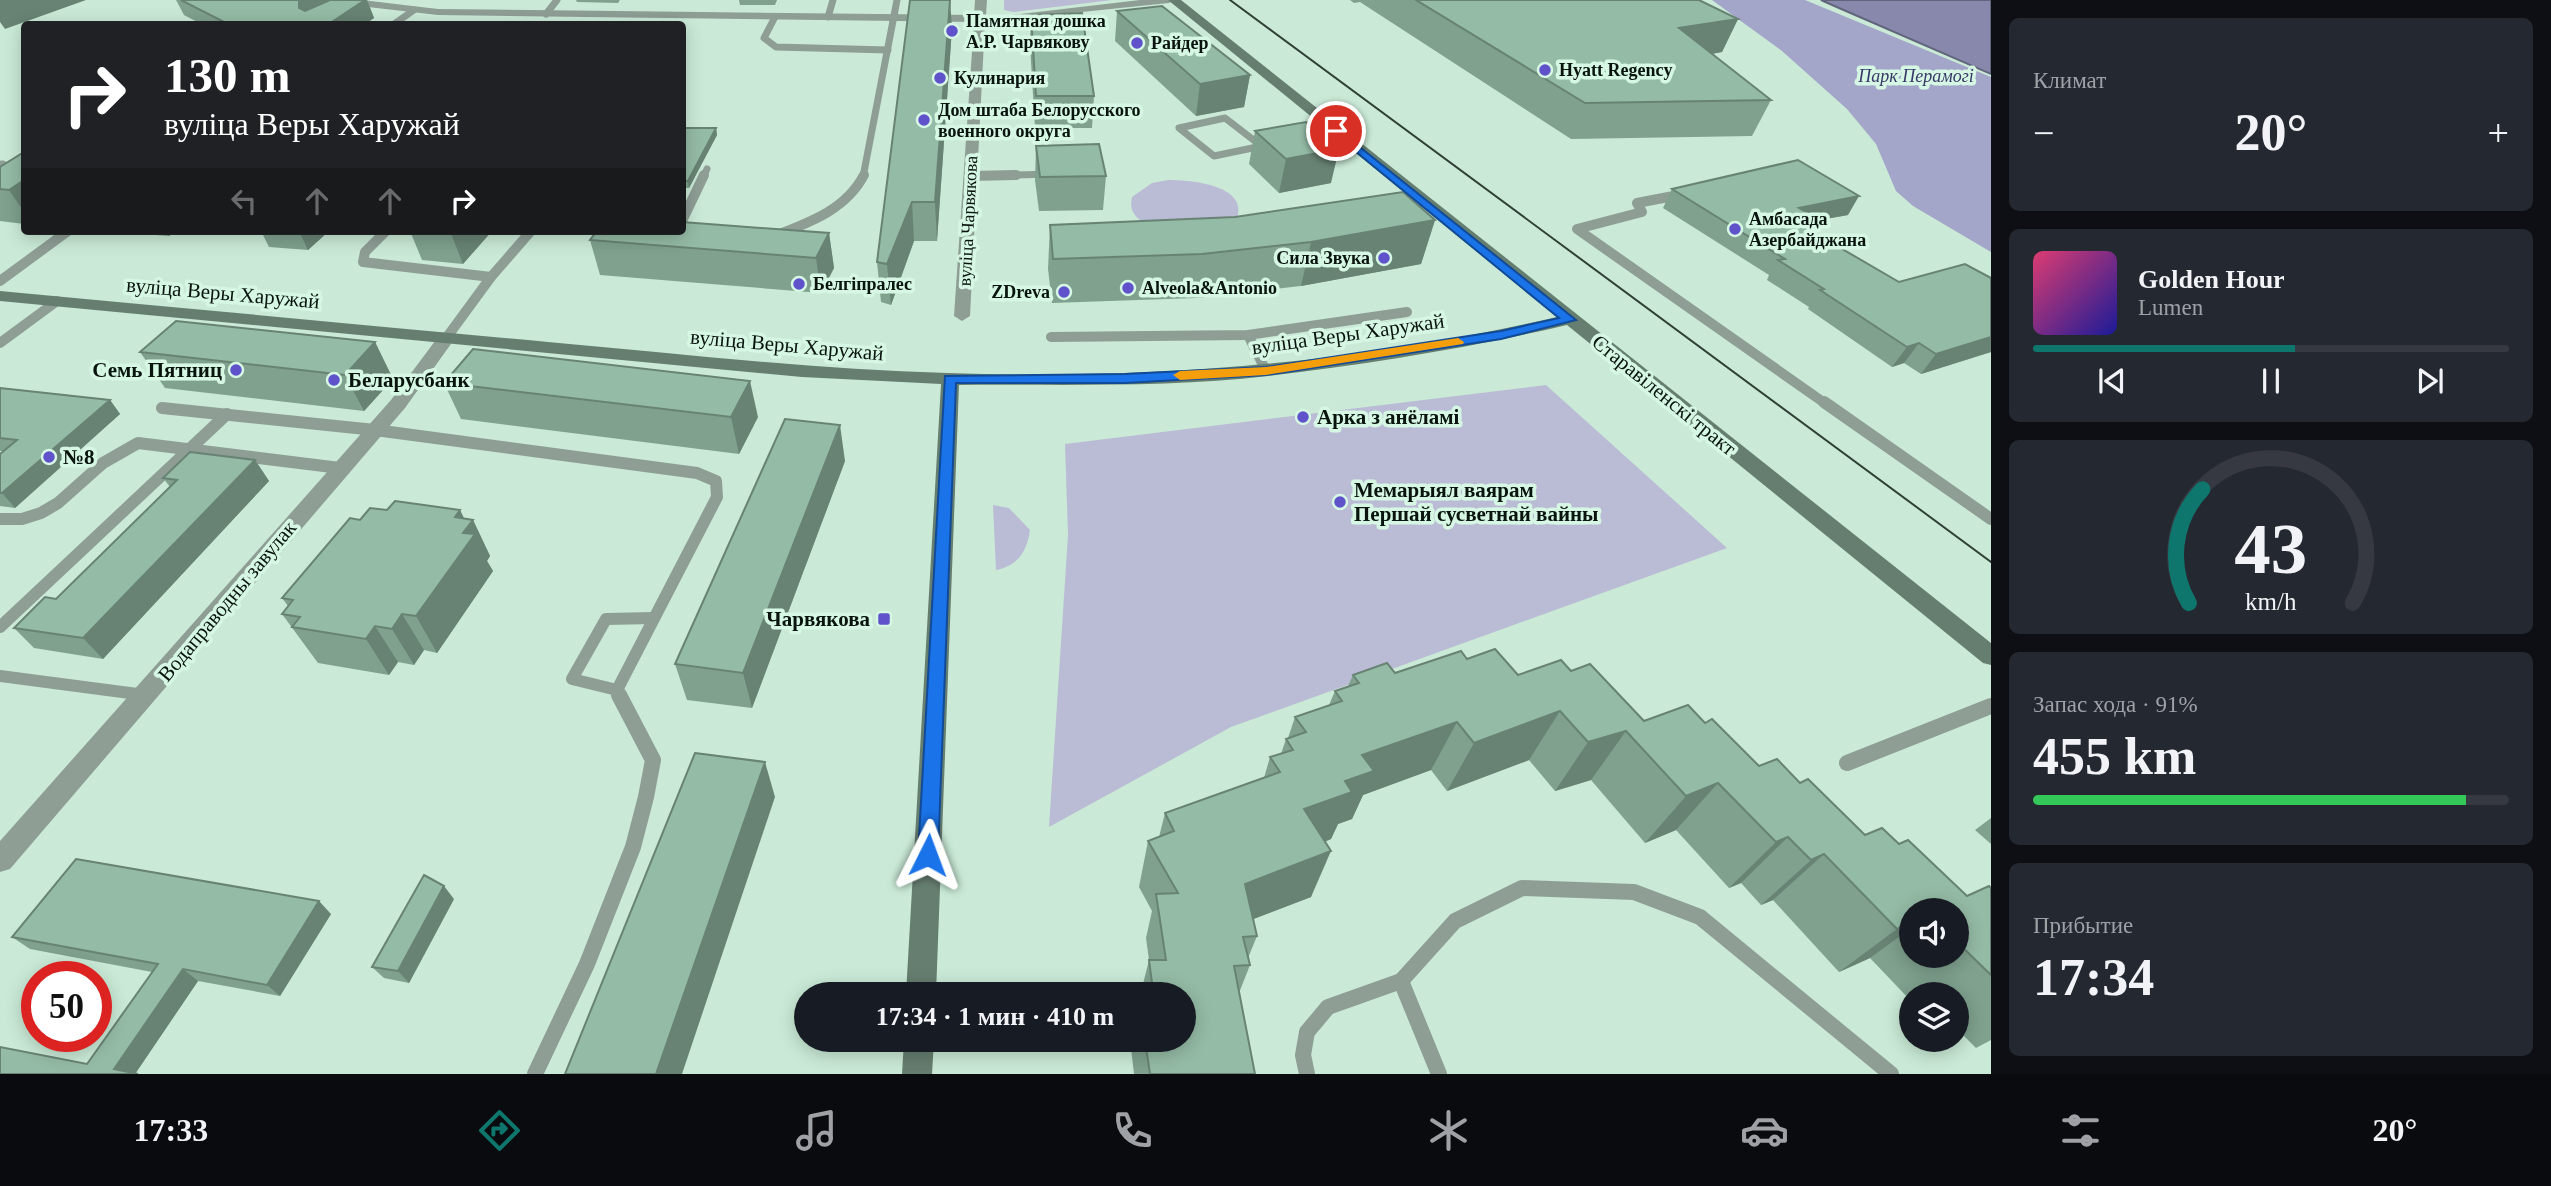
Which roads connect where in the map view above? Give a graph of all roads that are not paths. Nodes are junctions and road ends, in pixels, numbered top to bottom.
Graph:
1 (557, 0) edge
2 (833, 0) edge
3 (897, 0) edge
4 (981, 0) edge
5 (1169, 0) edge
6 (1174, 0) edge
7 (357, 4) edge
8 (415, 10) junction
9 (546, 14) junction
10 (775, 17) junction
11 (828, 17) junction
12 (893, 18) junction
13 (979, 19) junction
14 (398, 21) edge
15 (888, 50) junction
16 (1336, 131) junction
17 (1292, 141) edge
18 (1272, 144) edge
19 (1260, 145) junction
20 (707, 169) dead end
21 (1062, 174) edge
22 (971, 176) junction
23 (1692, 193) edge
24 (686, 213) edge
25 (63, 235) edge
26 (382, 235) edge
27 (528, 235) edge
28 (764, 240) edge
29 (491, 277) junction
30 (0, 281) edge
31 (0, 296) edge
32 (57, 301) junction
33 (1407, 312) dead end
34 (962, 316) dead end
35 (1569, 320) junction
36 (1248, 335) junction
37 (447, 337) junction
38 (1051, 337) dead end
39 (0, 343) edge
40 (1266, 371) junction
41 (950, 379) junction
42 (162, 408) dead end
43 (227, 414) junction
44 (375, 430) junction
45 (187, 449) junction
46 (340, 468) junction
47 (0, 519) edge
48 (1991, 519) edge
49 (653, 618) junction
50 (0, 626) edge
51 (1991, 656) edge
52 (0, 676) edge
53 (617, 690) junction
54 (147, 695) junction
55 (1991, 706) edge
56 (1847, 763) dead end
57 (0, 860) edge
58 (1401, 981) junction
59 (922, 982) edge
60 (918, 1052) edge
61 (535, 1074) edge
62 (917, 1074) edge
63 (1307, 1074) edge
64 (1439, 1074) edge
65 (1891, 1074) edge

1 - 9 lane
2 - 11 lane
3 - 12 lane
4 - 13 street, вуліца Чарвякова
5 - 13 street
6 - 16 main road, Старавіленскі тракт
7 - 8 street
8 - 9 street
8 - 14 lane
9 - 10 street
10 - 11 street
10 - 15 lane
11 - 12 street
12 - 13 street
12 - 15 lane
13 - 22 street, вуліца Чарвякова
15 - 28 lane
16 - 17 lane
16 - 35 main road, Старавіленскі тракт
18 - 19 lane
19 - 19 lane
20 - 24 lane
21 - 22 lane
22 - 34 street, вуліца Чарвякова
23 - 48 lane
25 - 30 lane
26 - 29 lane
27 - 29 lane
29 - 37 lane
31 - 32 main road, вуліца Веры Харужай
32 - 37 main road, вуліца Веры Харужай
32 - 39 lane
33 - 36 lane
35 - 40 main road, вуліца Веры Харужай
35 - 51 main road, Старавіленскі тракт
36 - 38 lane
36 - 40 lane
37 - 41 main road, вуліца Веры Харужай
37 - 44 street, Водаправодны завулак
40 - 41 main road, вуліца Веры Харужай
41 - 59 main road
42 - 43 lane
43 - 44 lane
43 - 45 lane
44 - 46 street, Водаправодны завулак
44 - 49 lane
45 - 46 lane
45 - 47 lane
45 - 50 lane
46 - 54 street, Водаправодны завулак
49 - 53 lane
49 - 53 lane
52 - 54 lane
53 - 61 lane
54 - 57 street, Водаправодны завулак
55 - 56 lane
58 - 63 lane
58 - 64 lane
58 - 65 lane
60 - 62 main road

